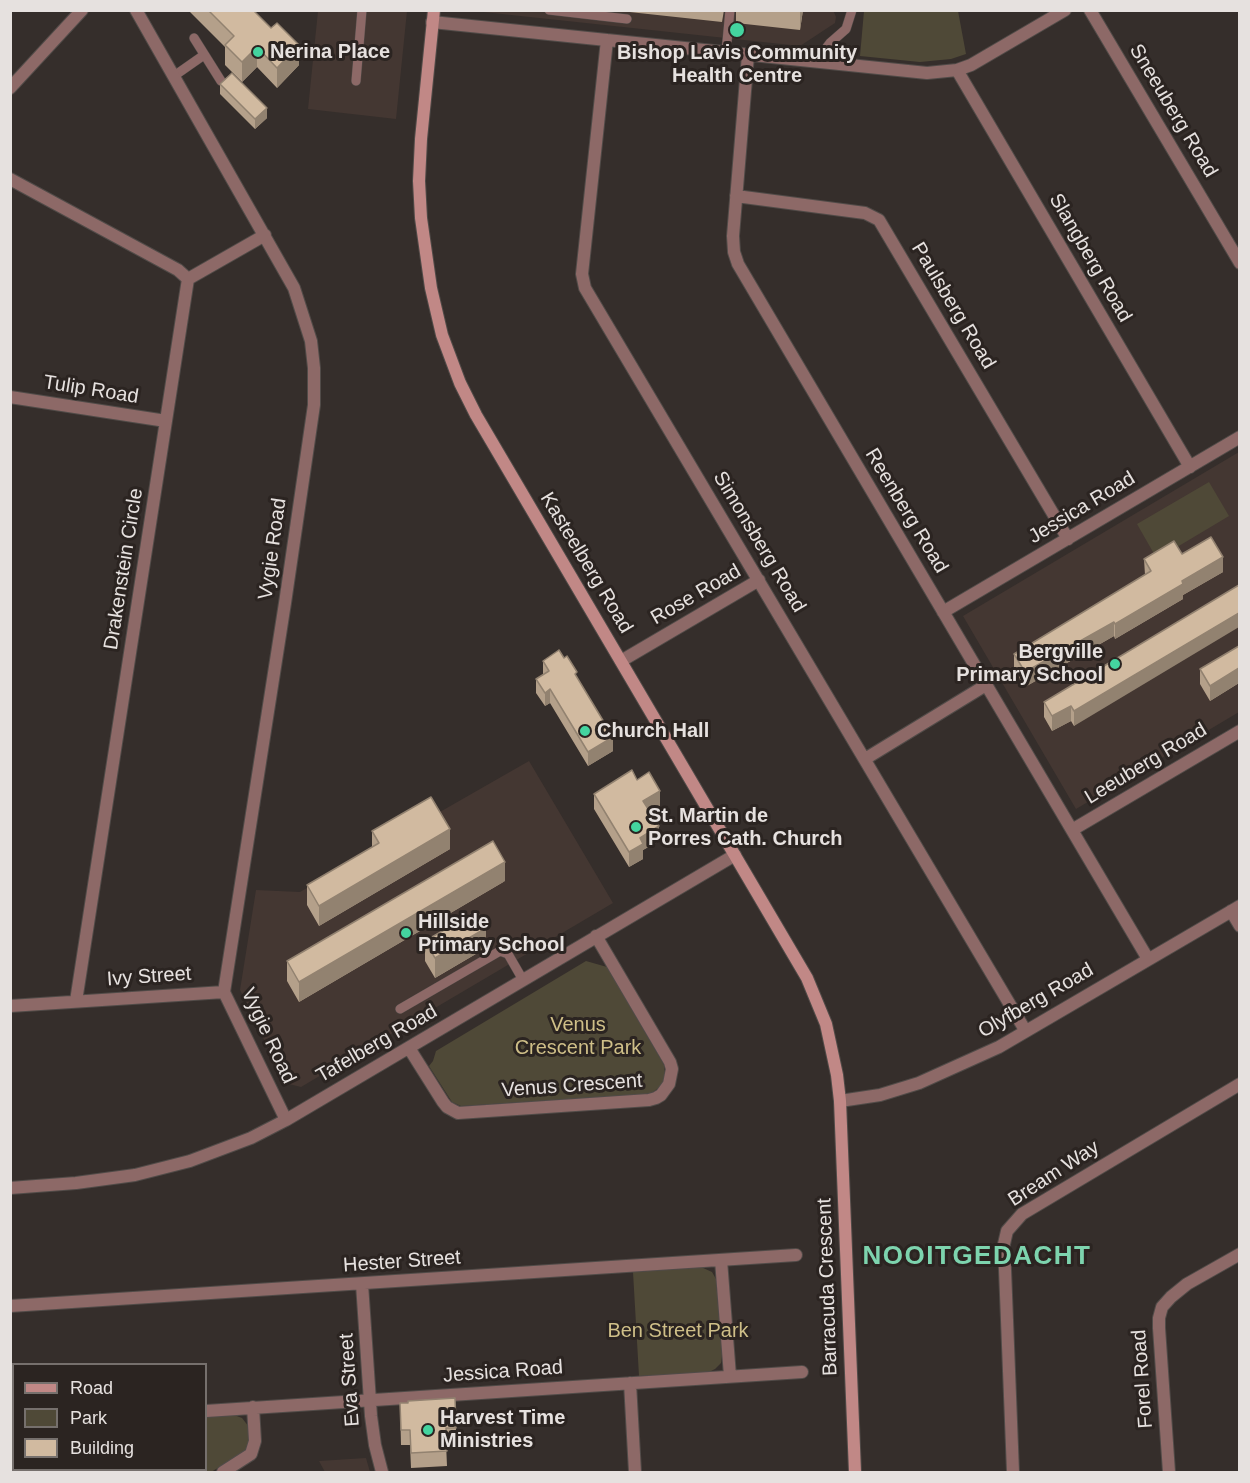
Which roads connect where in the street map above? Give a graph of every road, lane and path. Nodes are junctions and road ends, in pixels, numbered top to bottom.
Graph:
1 (82, 10) edge
2 (136, 10) edge
3 (362, 10) edge
4 (549, 10) edge
5 (730, 10) edge
6 (852, 10) edge
7 (1065, 10) edge
8 (1090, 10) edge
9 (433, 16) edge
10 (627, 19) dead end
11 (194, 38) dead end
12 (607, 40) junction
13 (726, 52) junction
14 (204, 55) junction
15 (748, 55) junction
16 (816, 62) junction
17 (957, 70) junction
18 (174, 76) junction
19 (221, 81) edge
20 (356, 81) dead end
21 (10, 88) edge
22 (10, 179) edge
23 (736, 196) junction
24 (265, 235) junction
25 (1239, 263) edge
26 (188, 279) junction
27 (10, 397) edge
28 (166, 421) junction
29 (1239, 437) edge
30 (1190, 467) junction
31 (1068, 539) junction
32 (759, 580) junction
33 (943, 612) junction
34 (621, 661) junction
35 (986, 685) junction
36 (1239, 731) edge
37 (865, 759) junction
38 (1072, 830) junction
39 (735, 855) junction
40 (1235, 908) edge
41 (1239, 926) edge
42 (596, 936) junction
43 (1148, 959) junction
44 (523, 980) junction
45 (224, 992) junction
46 (76, 1001) junction
47 (10, 1006) edge
48 (400, 1009) dead end
49 (1025, 1030) junction
50 (409, 1048) junction
51 (1239, 1084) edge
52 (840, 1101) junction
53 (286, 1120) junction
54 (10, 1188) edge
55 (1239, 1254) edge
56 (796, 1255) dead end
57 (720, 1260) junction
58 (362, 1284) junction
59 (10, 1306) edge
60 (802, 1372) dead end
61 (730, 1376) junction
62 (630, 1383) junction
63 (371, 1400) junction
64 (253, 1407) junction
65 (207, 1410) edge
66 (223, 1473) edge
67 (382, 1473) edge
68 (635, 1473) edge
69 (855, 1473) edge
70 (1013, 1473) edge
71 (1169, 1473) edge

1 - 21 street
2 - 18 street, Vygie Road
3 - 20 lane
4 - 10 lane
5 - 13 lane
6 - 16 lane
7 - 17 street
8 - 25 street, Sneeuberg Road
9 - 12 street
9 - 34 street, Kasteelberg Road
11 - 14 lane
12 - 13 street
12 - 32 street, Simonsberg Road
13 - 15 street
14 - 18 lane
14 - 19 lane
15 - 16 street
15 - 23 street, Reenberg Road
16 - 17 street
17 - 30 street, Slangberg Road
18 - 24 street, Vygie Road
22 - 26 street
23 - 31 street, Paulsberg Road
23 - 33 street, Reenberg Road
24 - 26 street
24 - 45 street, Vygie Road
26 - 28 street, Drakenstein Circle
27 - 28 street, Tulip Road
28 - 46 street, Drakenstein Circle
29 - 30 street, Jessica Road
30 - 31 street, Jessica Road
31 - 33 street, Jessica Road
32 - 34 street, Rose Road
32 - 37 street, Simonsberg Road
33 - 35 street, Reenberg Road
34 - 39 street, Kasteelberg Road
35 - 37 street
35 - 38 street, Reenberg Road
36 - 38 street, Leeuberg Road
37 - 49 street, Simonsberg Road
38 - 43 street, Reenberg Road
39 - 42 street, Tafelberg Road
39 - 52 street, Kasteelberg Road
40 - 41 street
40 - 43 street, Olyfberg Road
42 - 44 street, Tafelberg Road
42 - 50 street, Venus Crescent
43 - 49 street, Olyfberg Road
44 - 48 lane
44 - 50 street, Tafelberg Road
45 - 46 street, Ivy Street
45 - 53 street, Vygie Road
46 - 47 street
49 - 52 street, Olyfberg Road
50 - 53 street, Tafelberg Road
51 - 70 street, Bream Way
52 - 69 street, Barracuda Crescent
53 - 54 street, Tafelberg Road
55 - 71 street, Forel Road
56 - 57 street, Hester Street
57 - 58 street, Hester Street
57 - 61 street
58 - 59 street, Hester Street
58 - 63 street, Eva Street
60 - 61 street, Jessica Road
61 - 62 street, Jessica Road
62 - 63 street, Jessica Road
62 - 68 street
63 - 64 street, Jessica Road
63 - 67 street, Eva Street
64 - 65 street, Jessica Road
64 - 66 street

